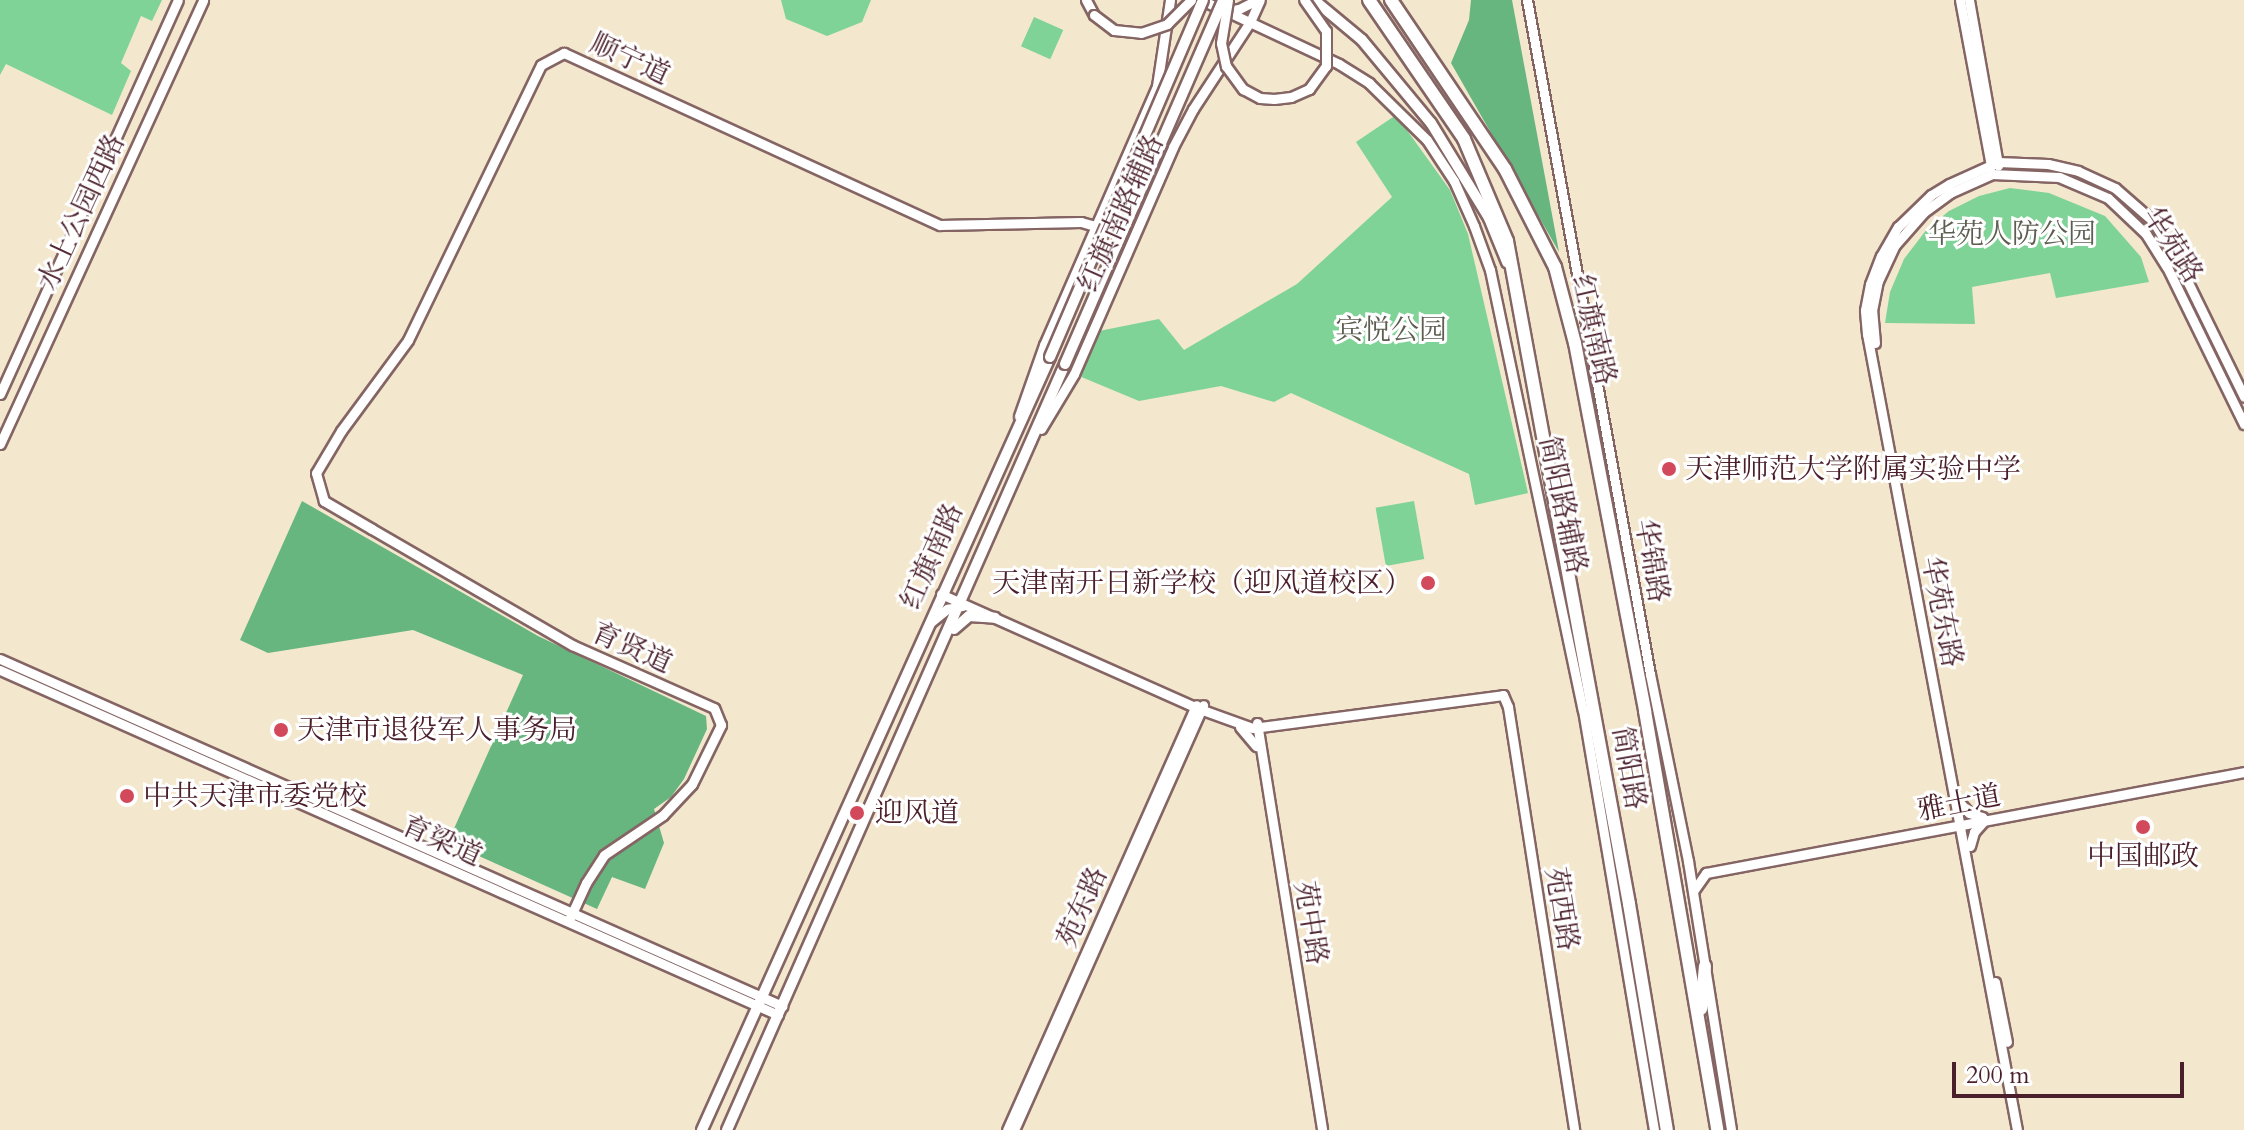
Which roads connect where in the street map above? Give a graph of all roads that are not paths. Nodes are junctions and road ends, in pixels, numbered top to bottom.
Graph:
1 (178, 0) edge
2 (203, 0) edge
3 (1086, 0) edge
4 (1170, 0) edge
5 (1191, 0) edge
6 (1202, 0) edge
7 (1258, 0) edge
8 (1304, 0) edge
9 (1314, 0) edge
10 (1369, 0) edge
11 (1391, 0) edge
12 (1527, 0) edge
13 (1960, 0) edge
14 (1969, 0) edge
15 (1226, 4) edge
16 (1250, 22) junction
17 (1990, 142) junction
18 (1993, 166) junction
19 (1974, 176) junction
20 (1095, 226) junction
21 (1513, 278) junction
22 (0, 394) edge
23 (2244, 397) edge
24 (2244, 424) edge
25 (1010, 440) junction
26 (0, 444) edge
27 (1028, 449) junction
28 (316, 473) joint
29 (942, 591) junction
30 (963, 603) junction
31 (996, 615) junction
32 (925, 630) junction
33 (945, 640) junction
34 (0, 659) edge
35 (0, 670) edge
36 (1198, 706) junction
37 (1645, 711) joint
38 (1233, 723) junction
39 (1255, 725) junction
40 (1256, 746) junction
41 (2244, 770) edge
42 (1958, 804) junction
43 (1982, 819) junction
44 (1604, 820) junction
45 (1964, 821) junction
46 (1970, 846) junction
47 (1688, 861) junction
48 (1693, 892) junction
49 (1629, 904) junction
50 (570, 916) junction
51 (1705, 966) junction
52 (760, 1002) junction
53 (780, 1011) junction
54 (1699, 1024) junction
55 (702, 1130) edge
56 (727, 1130) edge
57 (1007, 1130) edge
58 (1014, 1130) edge
59 (1320, 1130) edge
60 (1574, 1130) edge
61 (1654, 1130) edge
62 (1667, 1130) edge
63 (1717, 1130) edge
64 (1731, 1130) edge
65 (2017, 1130) edge
66 (2023, 1130) edge

1 - 22 street, 水上公园西路
2 - 26 street, 水上公园西路
3 - 5 street, bridge
4 - 20 street, 红旗南路辅路
6 - 15 street, 简阳路辅路
6 - 25 main road, 红旗南路, bridge
7 - 15 street
7 - 16 street, 红旗南路辅路
8 - 15 street, bridge
9 - 21 main road
10 - 21 highway
11 - 37 highway, 红旗南路
12 - 47 street, 华锦路
13 - 17 street
14 - 17 street
15 - 16 street, 简阳路辅路
15 - 27 main road, 红旗南路, bridge
16 - 27 street, 红旗南路辅路
16 - 44 street, 简阳路辅路
17 - 18 street
17 - 19 street
18 - 19 street, 华苑东路
18 - 23 street, 华苑路
18 - 24 street, 华苑路
19 - 42 street, 华苑东路
20 - 25 street, 红旗南路辅路
20 - 28 street, 顺宁道
21 - 49 highway, 简阳路
25 - 29 main road, 红旗南路
27 - 30 main road, 红旗南路
28 - 50 street, 育贤道
29 - 30 street
29 - 32 main road, 红旗南路
30 - 31 street
30 - 32 street
30 - 33 main road, 红旗南路
31 - 33 main road
31 - 36 street
31 - 36 street
32 - 52 main road, 红旗南路
33 - 53 main road, 红旗南路
34 - 50 street
35 - 50 street, 育梁道
36 - 38 street
36 - 39 street
36 - 57 street, 苑东路
36 - 58 street, 苑东路
37 - 54 highway, 简阳路
38 - 39 street
38 - 40 street
39 - 40 street, 苑中路
39 - 59 street, 苑中路
39 - 60 street, 苑西路
40 - 59 street, 苑中路
41 - 43 street, 雅士道
42 - 43 street
42 - 45 street, 华苑东路
43 - 45 street, 雅士道
43 - 46 street
44 - 49 street
44 - 61 street, 简阳路辅路
45 - 46 street, 华苑东路
45 - 47 street, 雅士道
45 - 48 street, 雅士道
45 - 65 street, 华苑东路
46 - 66 street, 华苑东路
47 - 48 street, 华锦路
48 - 51 street, 华锦路
49 - 62 highway, 简阳路
50 - 52 street, 育梁道
51 - 54 highway
51 - 64 street, 华锦路
52 - 53 street, 育梁道
52 - 55 main road, 红旗南路
53 - 56 main road, 红旗南路
54 - 63 highway, 简阳路

